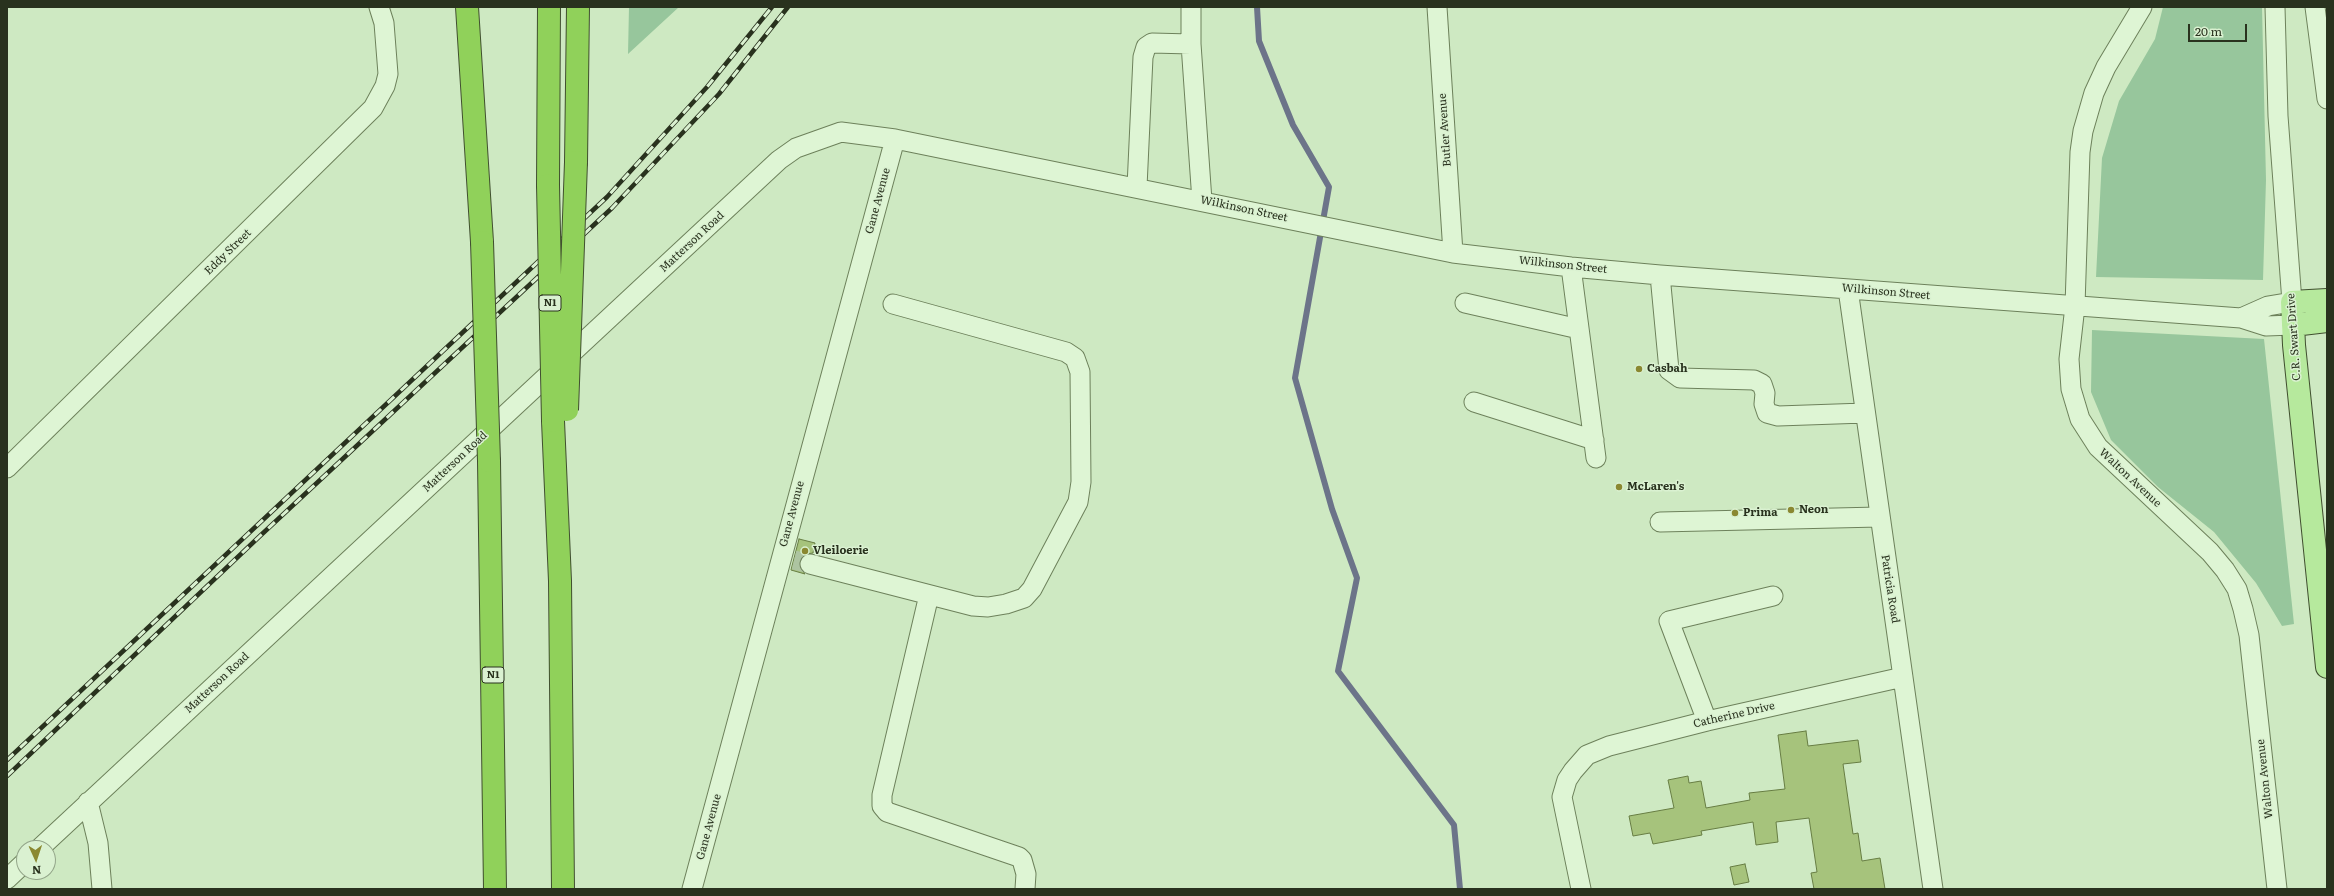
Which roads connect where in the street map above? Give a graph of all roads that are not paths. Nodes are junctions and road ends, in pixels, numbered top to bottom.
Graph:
1 (379, 7) edge
2 (467, 7) edge
3 (477, 7) edge
4 (548, 7) edge
5 (578, 7) edge
6 (1191, 7) edge
7 (1437, 7) edge
8 (2142, 7) edge
9 (2276, 7) edge
10 (2315, 7) edge
11 (1191, 44) junction
12 (2327, 99) edge
13 (895, 139) junction
14 (479, 169) junction
15 (1137, 187) junction
16 (1202, 200) junction
17 (1453, 252) junction
18 (1571, 267) junction
19 (1660, 275) junction
20 (1848, 289) junction
21 (2327, 300) edge
22 (2292, 302) junction
23 (1465, 303) dead end
24 (893, 304) dead end
25 (2075, 306) junction
26 (2242, 318) junction
27 (2327, 321) edge
28 (2293, 324) junction
29 (1579, 329) junction
30 (1474, 402) dead end
31 (1865, 413) junction
32 (560, 416) junction
33 (1594, 440) junction
34 (1596, 458) dead end
35 (7, 468) edge
36 (1879, 517) junction
37 (1660, 522) dead end
38 (795, 560) junction
39 (929, 595) junction
40 (1773, 596) dead end
41 (2327, 667) edge
42 (1904, 677) junction
43 (1707, 721) junction
44 (88, 802) junction
45 (48, 840) edge
46 (16, 871) edge
47 (7, 879) edge
48 (102, 889) edge
49 (495, 889) edge
50 (563, 889) edge
51 (692, 889) edge
52 (1025, 889) edge
53 (1581, 889) edge
54 (1933, 889) edge
55 (2277, 889) edge

1 - 35 street, Eddy Street
2 - 14 highway
3 - 14 highway, N1
4 - 32 highway, N1, bridge
5 - 32 highway, bridge
6 - 11 street
7 - 17 street, Butler Avenue
8 - 25 street, Walton Avenue
9 - 22 street, C.R. Swart Drive
10 - 12 street
11 - 15 street
11 - 16 street
13 - 15 street, Wilkinson Street
13 - 38 street, Gane Avenue
13 - 44 street, Matterson Road
14 - 49 highway, N1, bridge
15 - 16 street, Wilkinson Street
16 - 17 street, Wilkinson Street
17 - 18 street, Wilkinson Street
18 - 19 street, Wilkinson Street
18 - 29 street
19 - 20 street, Wilkinson Street
19 - 31 street
20 - 25 street, Wilkinson Street
20 - 31 street, Patricia Road
21 - 22 main road
22 - 26 street, Wilkinson Street
22 - 28 main road, C.R. Swart Drive
23 - 29 street
24 - 39 street
25 - 26 street, Wilkinson Street
25 - 55 street, Walton Avenue
26 - 28 street, Wilkinson Street
27 - 28 main road
28 - 41 main road, C.R. Swart Drive
29 - 33 street
30 - 33 street
31 - 36 street, Patricia Road
32 - 50 highway, N1
33 - 34 street
36 - 37 street
36 - 42 street, Patricia Road
38 - 39 street
38 - 51 street, Gane Avenue
39 - 52 street
40 - 43 street
42 - 43 street, Catherine Drive
42 - 54 street, Patricia Road
43 - 53 street, Catherine Drive
44 - 45 street, Matterson Road
44 - 48 street
46 - 47 street

